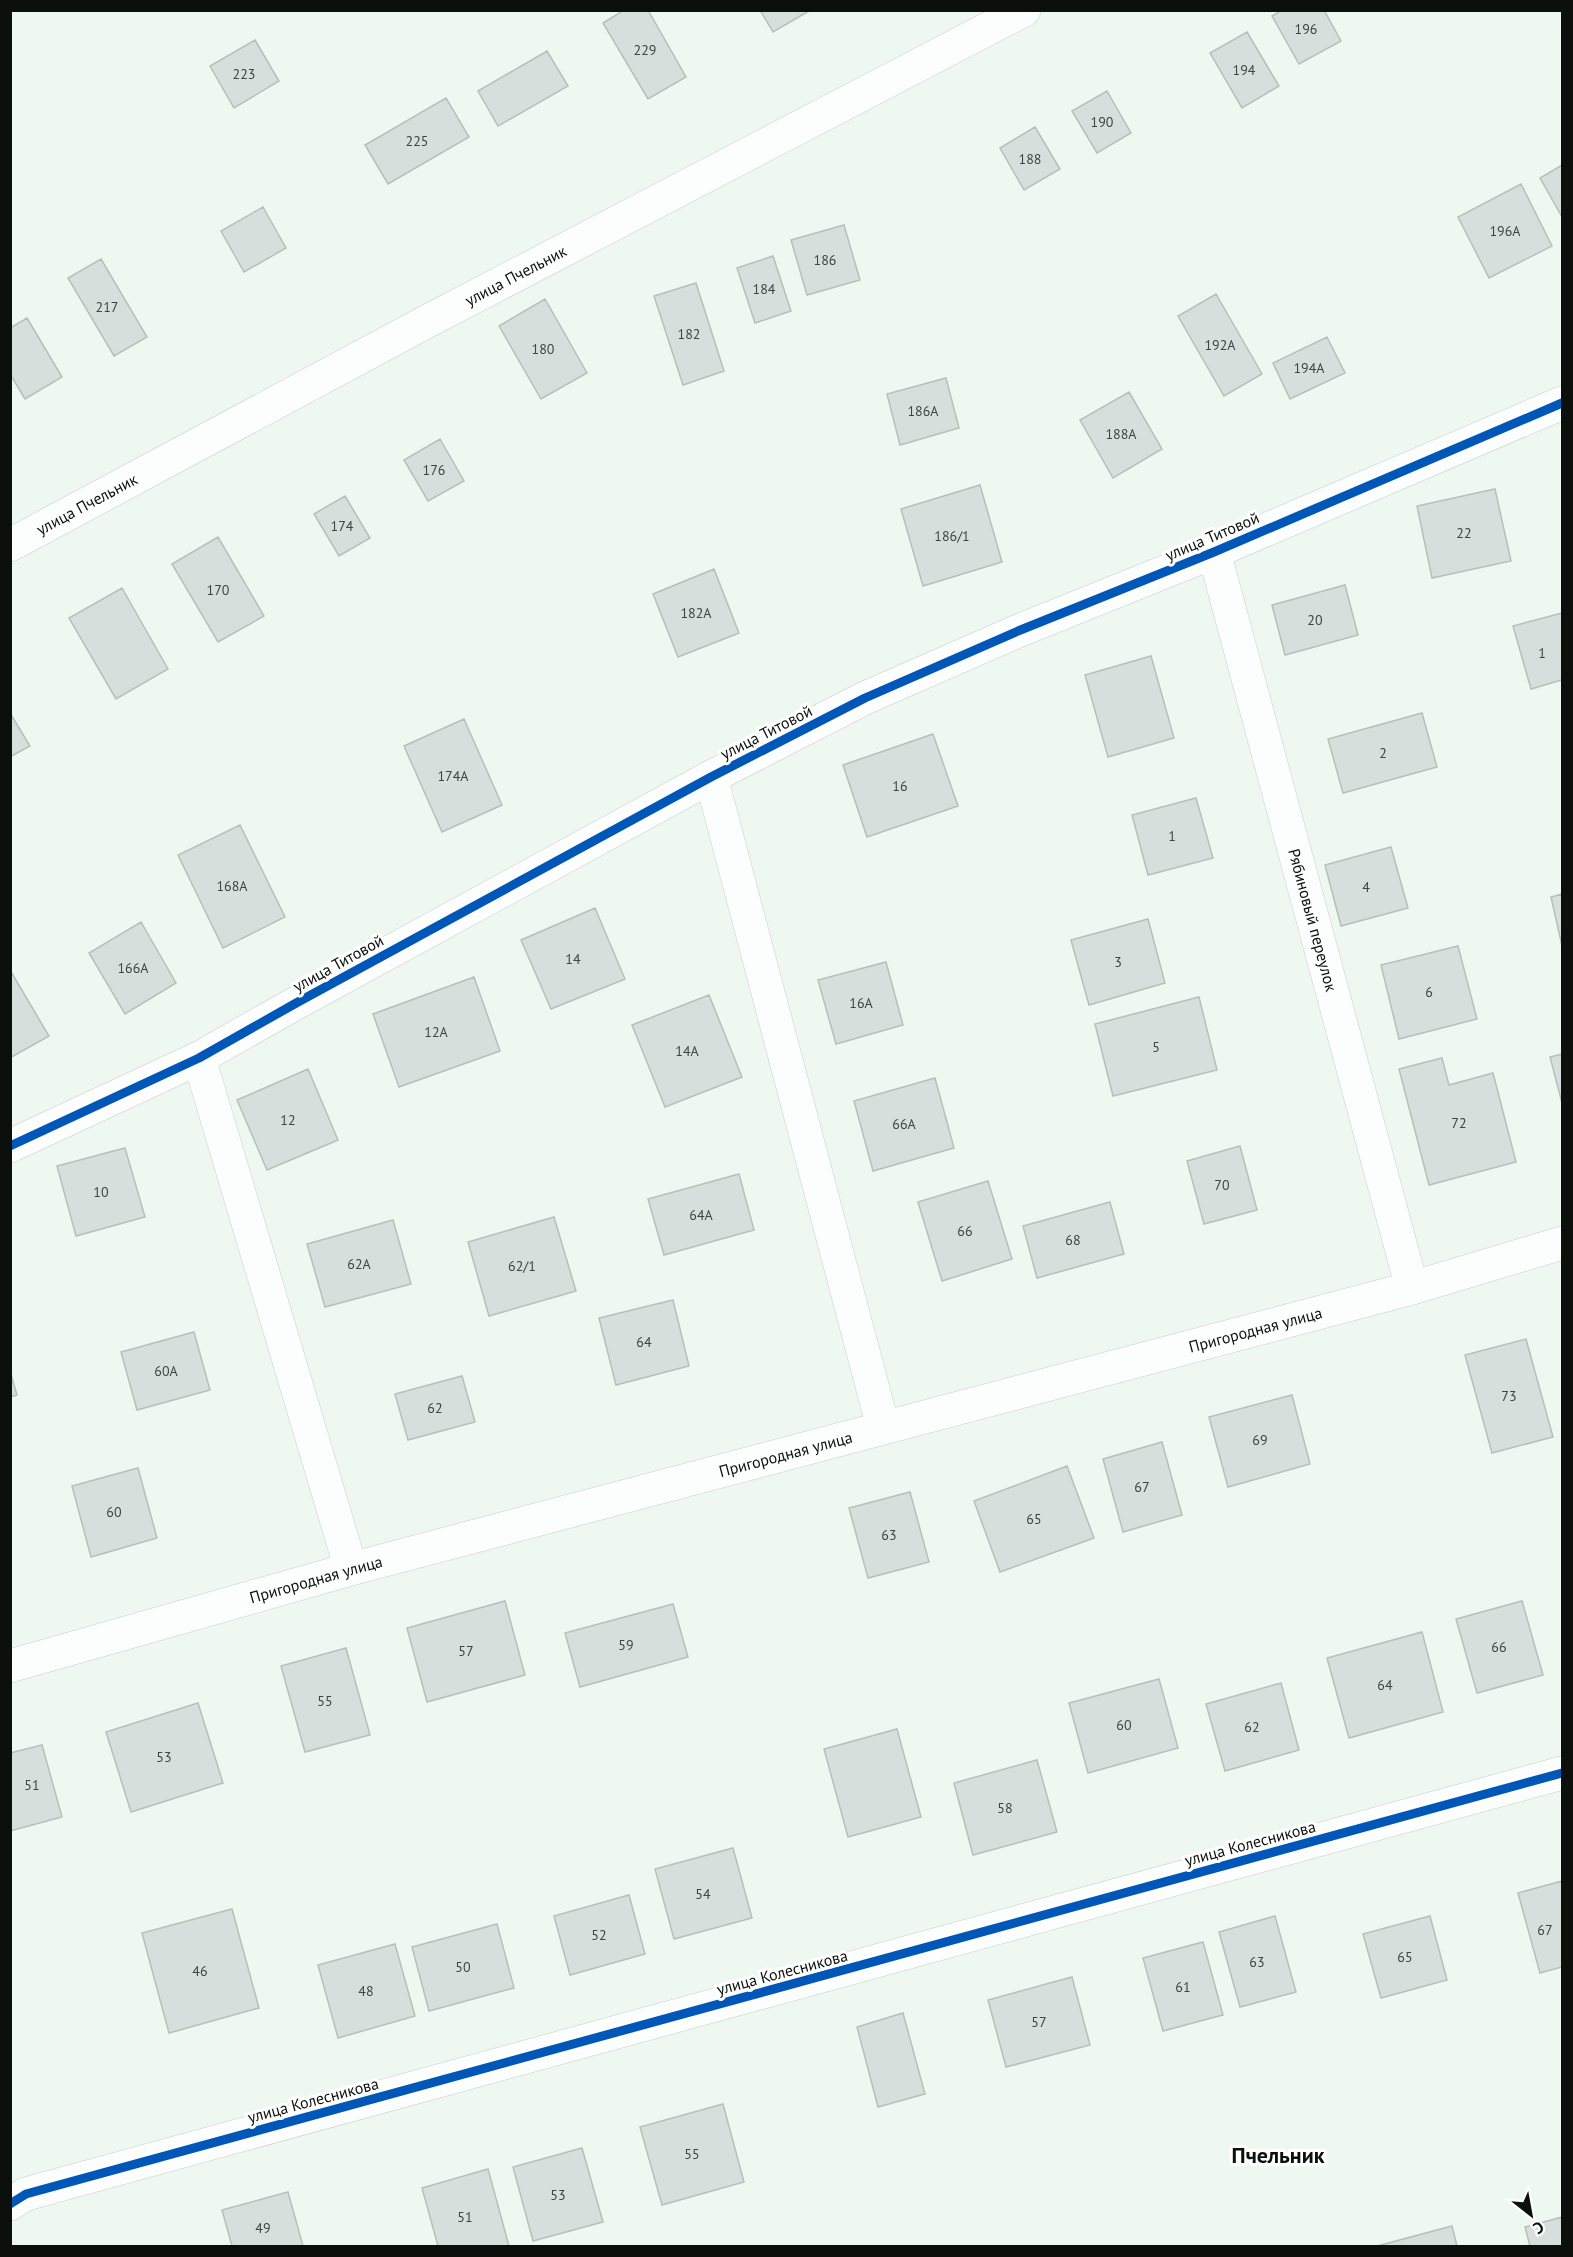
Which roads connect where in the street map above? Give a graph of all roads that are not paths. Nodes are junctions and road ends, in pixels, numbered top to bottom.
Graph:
1 (1024, 10) edge
2 (1563, 403) edge
3 (10, 545) edge
4 (1214, 552) junction
5 (711, 777) junction
6 (199, 1058) junction
7 (10, 1146) edge
8 (1563, 1243) edge
9 (1412, 1288) junction
10 (883, 1427) junction
11 (351, 1569) junction
12 (10, 1666) edge
13 (1563, 1773) edge
14 (10, 2204) edge

1 - 3 street, улица Пчельник
2 - 4 street, улица Титовой
4 - 5 street, улица Титовой
4 - 9 street, Рябиновый переулок
5 - 6 street, улица Титовой
5 - 10 street
6 - 7 street, улица Титовой
6 - 11 street
8 - 9 street, Пригородная улица
9 - 10 street, Пригородная улица
10 - 11 street, Пригородная улица
11 - 12 street, Пригородная улица
13 - 14 street, улица Колесникова

